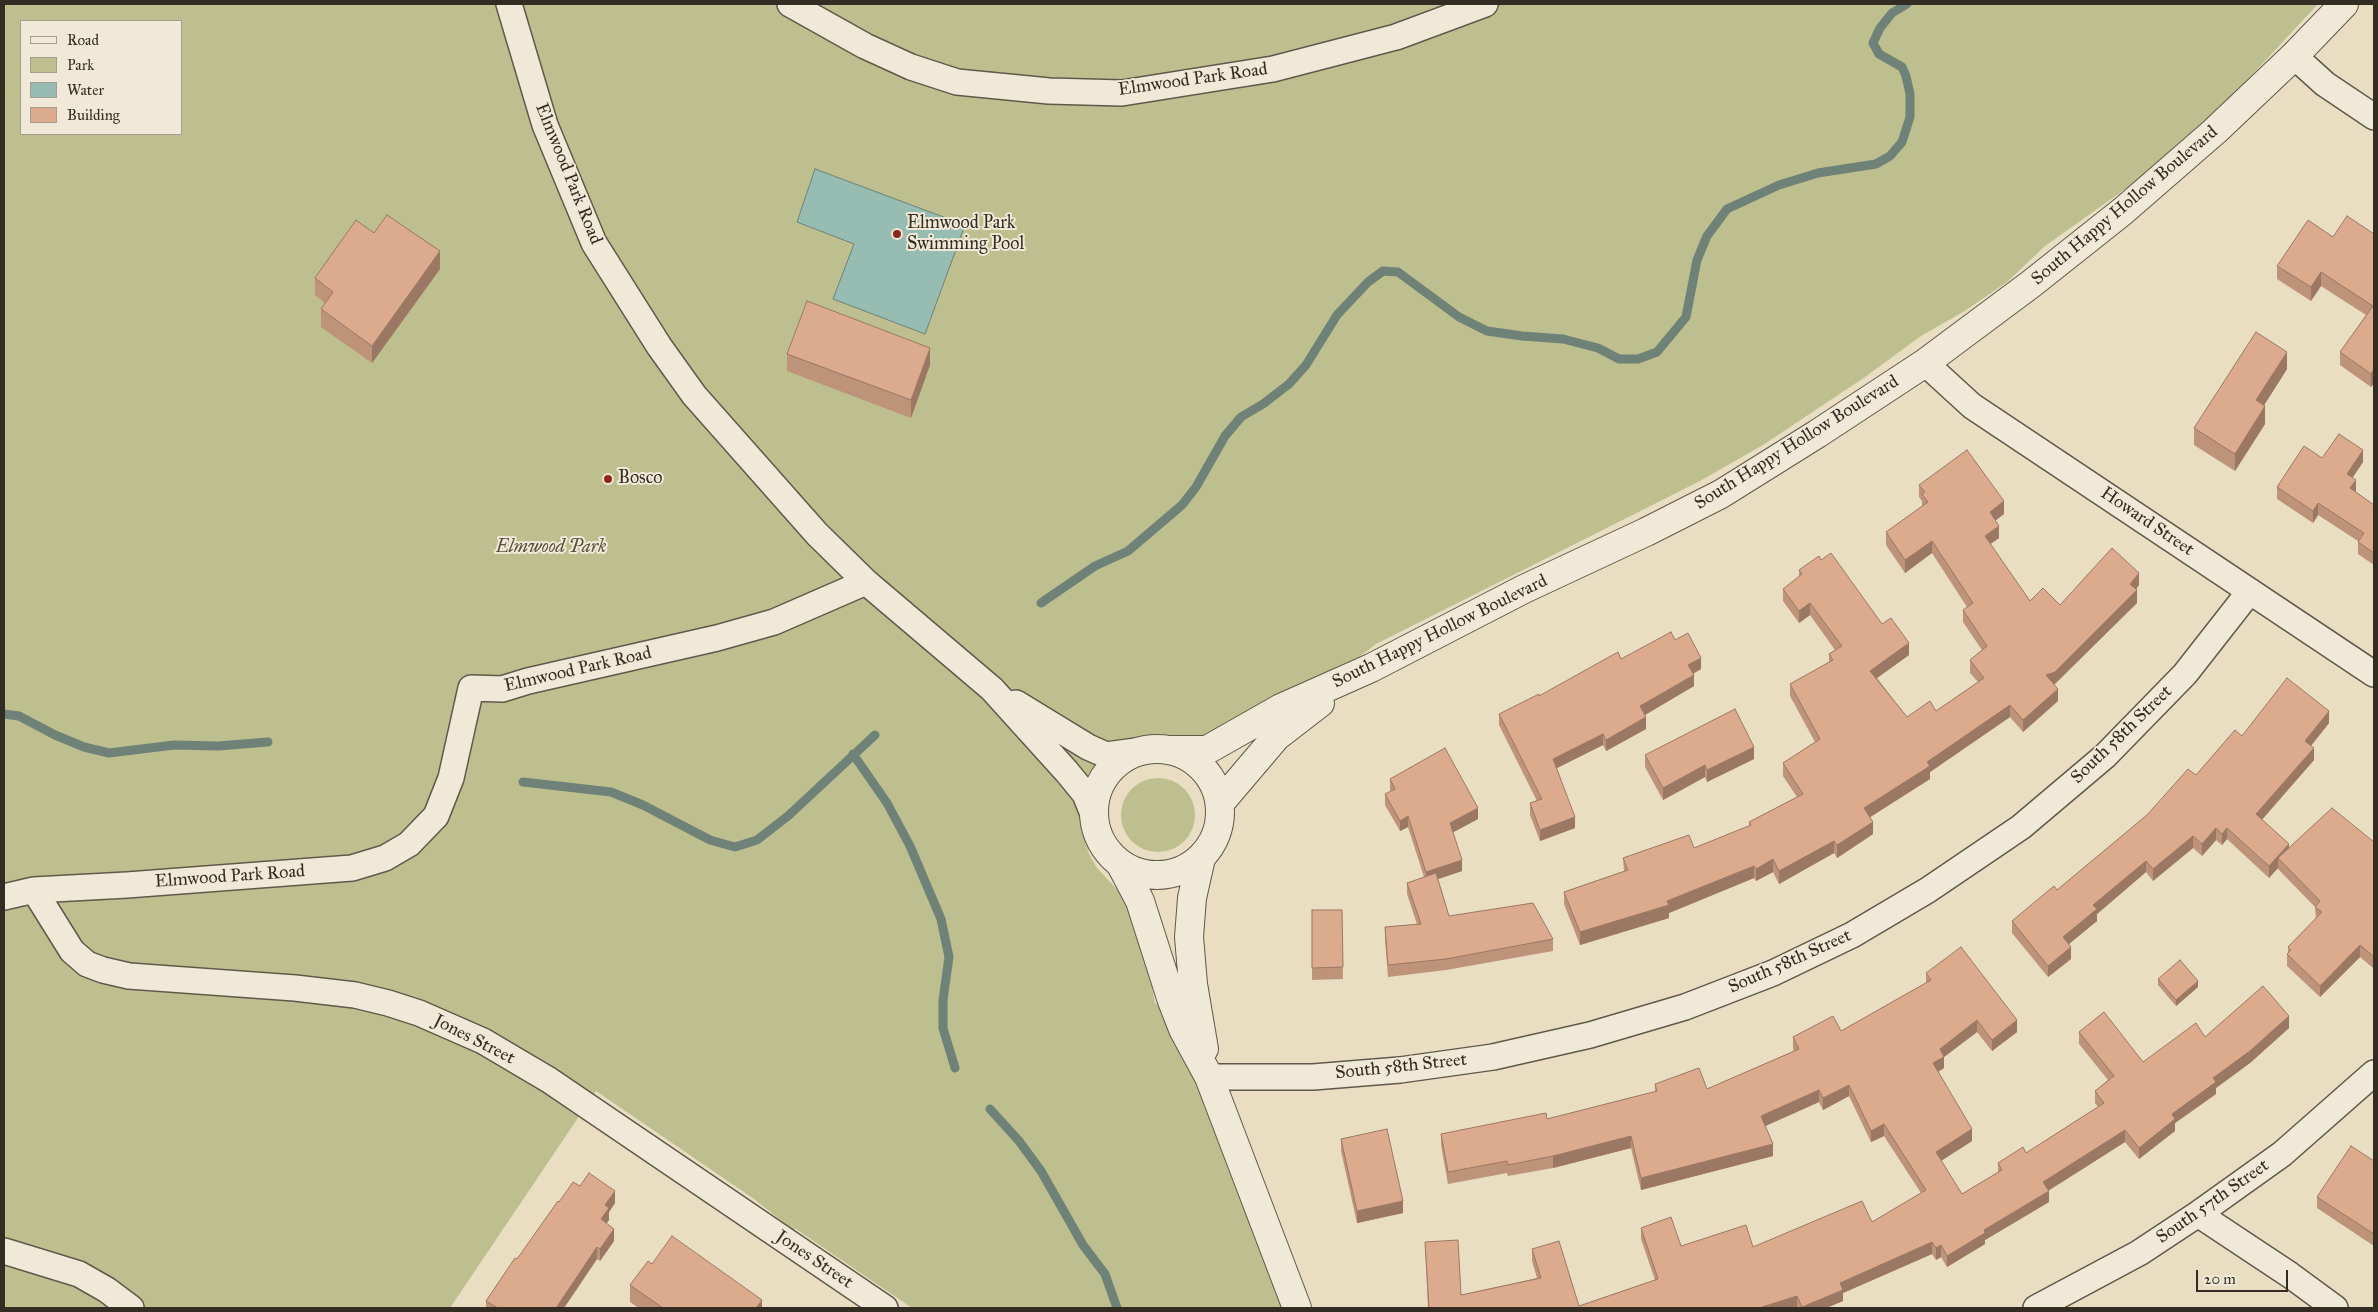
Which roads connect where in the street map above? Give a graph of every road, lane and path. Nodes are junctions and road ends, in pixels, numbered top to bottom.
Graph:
1 (509, 4) edge
2 (790, 4) edge
3 (1485, 4) edge
4 (2344, 4) edge
5 (2294, 56) junction
6 (2374, 117) edge
7 (1924, 363) junction
8 (866, 582) junction
9 (2250, 591) junction
10 (1371, 668) junction
11 (2374, 674) edge
12 (992, 689) junction
13 (1143, 750) junction
14 (1170, 750) junction
15 (1220, 804) junction
16 (1093, 814) junction
17 (1201, 858) junction
18 (1121, 865) junction
19 (34, 890) junction
20 (4, 897) edge
21 (2374, 1073) edge
22 (1209, 1077) junction
23 (2198, 1214) junction
24 (4, 1250) edge
25 (131, 1308) edge
26 (885, 1308) edge
27 (1297, 1308) edge
28 (2036, 1308) edge
29 (2335, 1308) edge

1 - 8 street, Elmwood Park Road
2 - 3 street, Elmwood Park Road
4 - 5 street, South Happy Hollow Boulevard
5 - 6 street
5 - 7 street, South Happy Hollow Boulevard
7 - 9 street, Howard Street
7 - 10 street, South Happy Hollow Boulevard
8 - 12 street, Elmwood Park Road
8 - 19 street, Elmwood Park Road
9 - 11 street, Howard Street
9 - 22 street, South 58th Street
10 - 14 street, South Happy Hollow Boulevard
10 - 15 street
12 - 13 street, Elmwood Park Road
12 - 16 street, Elmwood Park Road
13 - 14 street
13 - 16 street
14 - 15 street
15 - 17 street
16 - 18 street
17 - 18 street
17 - 22 street
18 - 22 street
19 - 20 street, Elmwood Park Road
19 - 26 street, Jones Street
21 - 23 street, South 57th Street
22 - 27 street
23 - 28 street, South 57th Street
23 - 29 street
24 - 25 street

